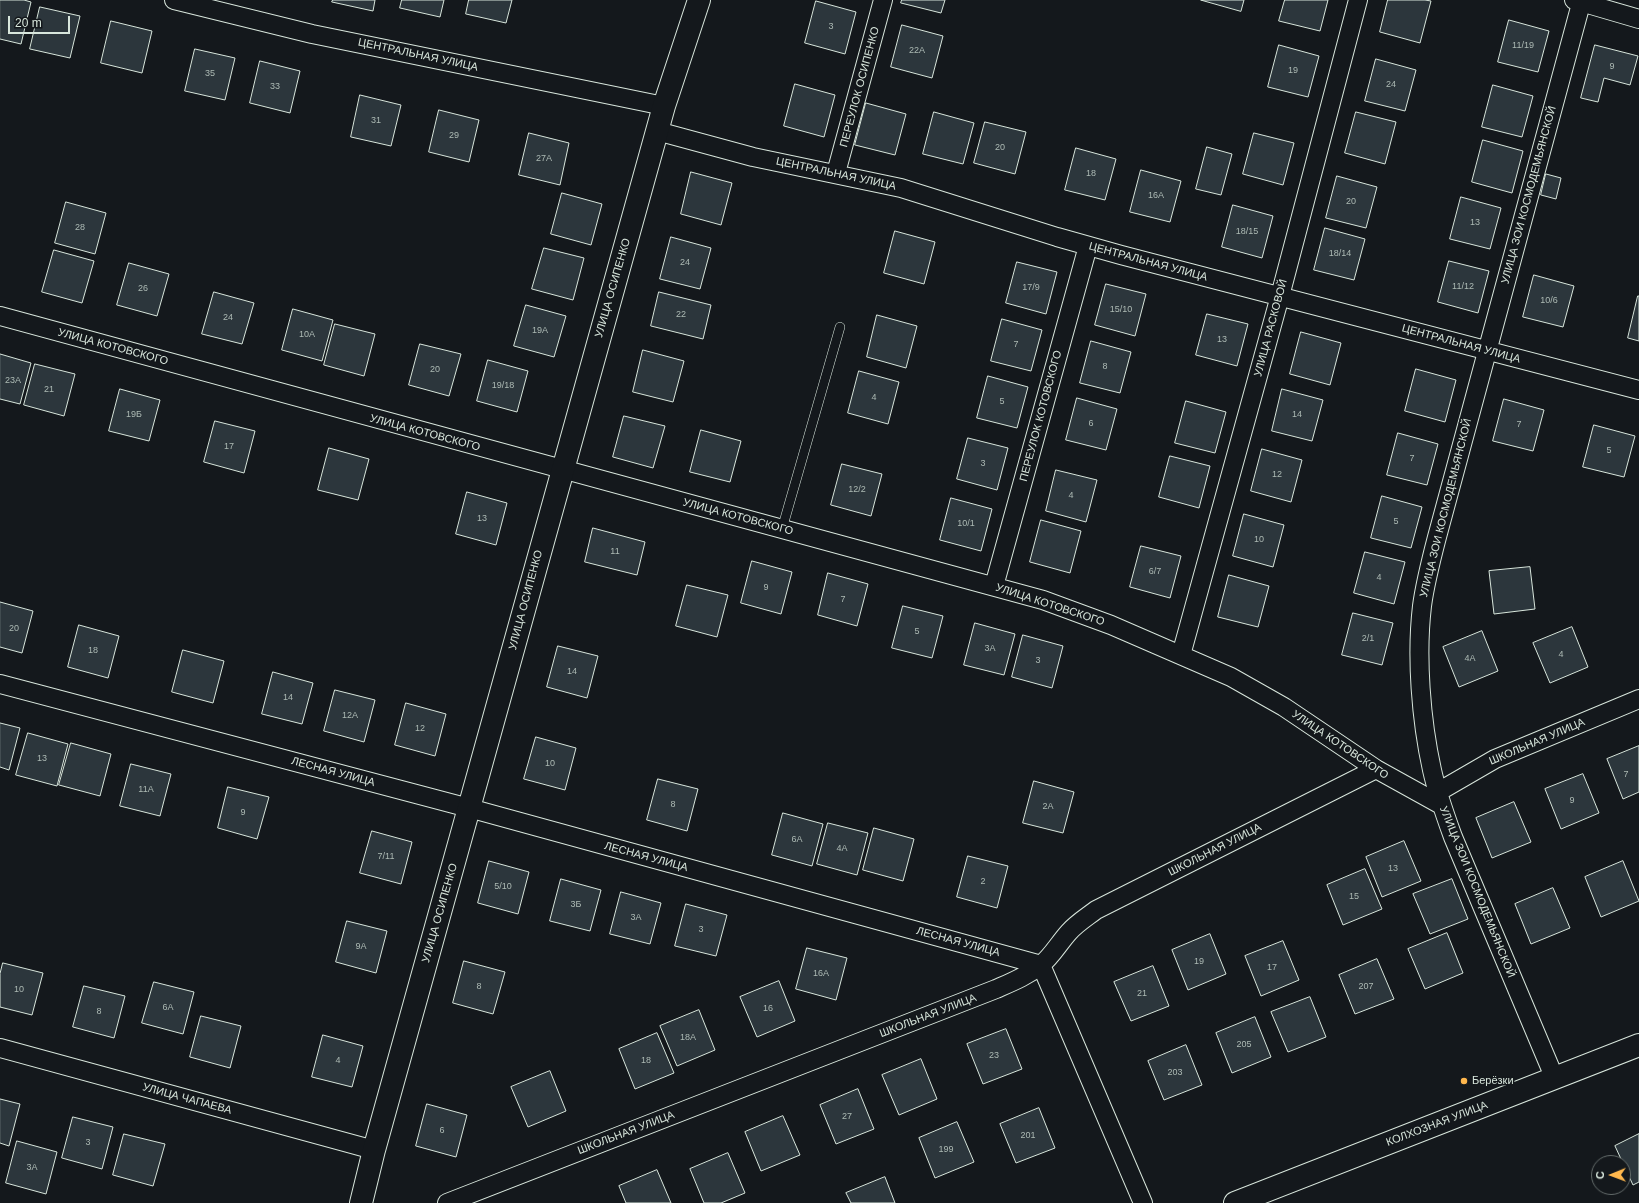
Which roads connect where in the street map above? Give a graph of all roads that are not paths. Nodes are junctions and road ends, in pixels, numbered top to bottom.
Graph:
1 (174, 0) edge
2 (699, 0) edge
3 (884, 0) edge
4 (1358, 0) edge
5 (1579, 1) edge
6 (1639, 19) edge
7 (664, 106) junction
8 (657, 131) junction
9 (836, 173) junction
10 (1088, 246) junction
11 (1280, 296) junction
12 (0, 316) edge
13 (840, 326) dead end
14 (1487, 350) junction
15 (1639, 390) edge
16 (562, 470) junction
17 (782, 529) junction
18 (994, 586) junction
19 (1181, 655) junction
20 (0, 684) edge
21 (1639, 699) edge
22 (1376, 769) junction
23 (1439, 798) junction
24 (469, 808) junction
25 (1041, 965) junction
26 (1639, 1045) edge
27 (0, 1048) edge
28 (1554, 1079) junction
29 (374, 1150) junction
30 (361, 1203) edge
31 (447, 1203) edge
32 (1143, 1203) edge
33 (1234, 1203) edge

1 - 7 street, ЦЕНТРАЛЬНАЯ УЛИЦА
2 - 7 street, УЛИЦА ОСИПЕНКО
3 - 9 street, ПЕРЕУЛОК ОСИПЕНКО
4 - 11 street, УЛИЦА РАСКОВОЙ
5 - 6 street
5 - 14 street, УЛИЦА ЗОИ КОСМОДЕМЬЯНСКОЙ
7 - 8 street, УЛИЦА ОСИПЕНКО
8 - 9 street, ЦЕНТРАЛЬНАЯ УЛИЦА
8 - 16 street, УЛИЦА ОСИПЕНКО
9 - 10 street, ЦЕНТРАЛЬНАЯ УЛИЦА
10 - 11 street, ЦЕНТРАЛЬНАЯ УЛИЦА
10 - 18 street, ПЕРЕУЛОК КОТОВСКОГО
11 - 14 street, ЦЕНТРАЛЬНАЯ УЛИЦА
11 - 19 street, УЛИЦА РАСКОВОЙ
12 - 16 street, УЛИЦА КОТОВСКОГО
13 - 17 lane
14 - 15 street, ЦЕНТРАЛЬНАЯ УЛИЦА
14 - 23 street, УЛИЦА ЗОИ КОСМОДЕМЬЯНСКОЙ
16 - 17 street, УЛИЦА КОТОВСКОГО
16 - 24 street, УЛИЦА ОСИПЕНКО
17 - 18 street, УЛИЦА КОТОВСКОГО
18 - 19 street, УЛИЦА КОТОВСКОГО
19 - 22 street, УЛИЦА КОТОВСКОГО
20 - 24 street, ЛЕСНАЯ УЛИЦА
21 - 23 street, ШКОЛЬНАЯ УЛИЦА
22 - 23 street, УЛИЦА КОТОВСКОГО
22 - 25 street, ШКОЛЬНАЯ УЛИЦА
23 - 28 street, УЛИЦА ЗОИ КОСМОДЕМЬЯНСКОЙ
24 - 25 street, ЛЕСНАЯ УЛИЦА
24 - 29 street, УЛИЦА ОСИПЕНКО
25 - 31 street, ШКОЛЬНАЯ УЛИЦА
25 - 32 street
26 - 28 street, КОЛХОЗНАЯ УЛИЦА
27 - 29 street, УЛИЦА ЧАПАЕВА
28 - 33 street, КОЛХОЗНАЯ УЛИЦА
29 - 30 street, УЛИЦА ОСИПЕНКО

